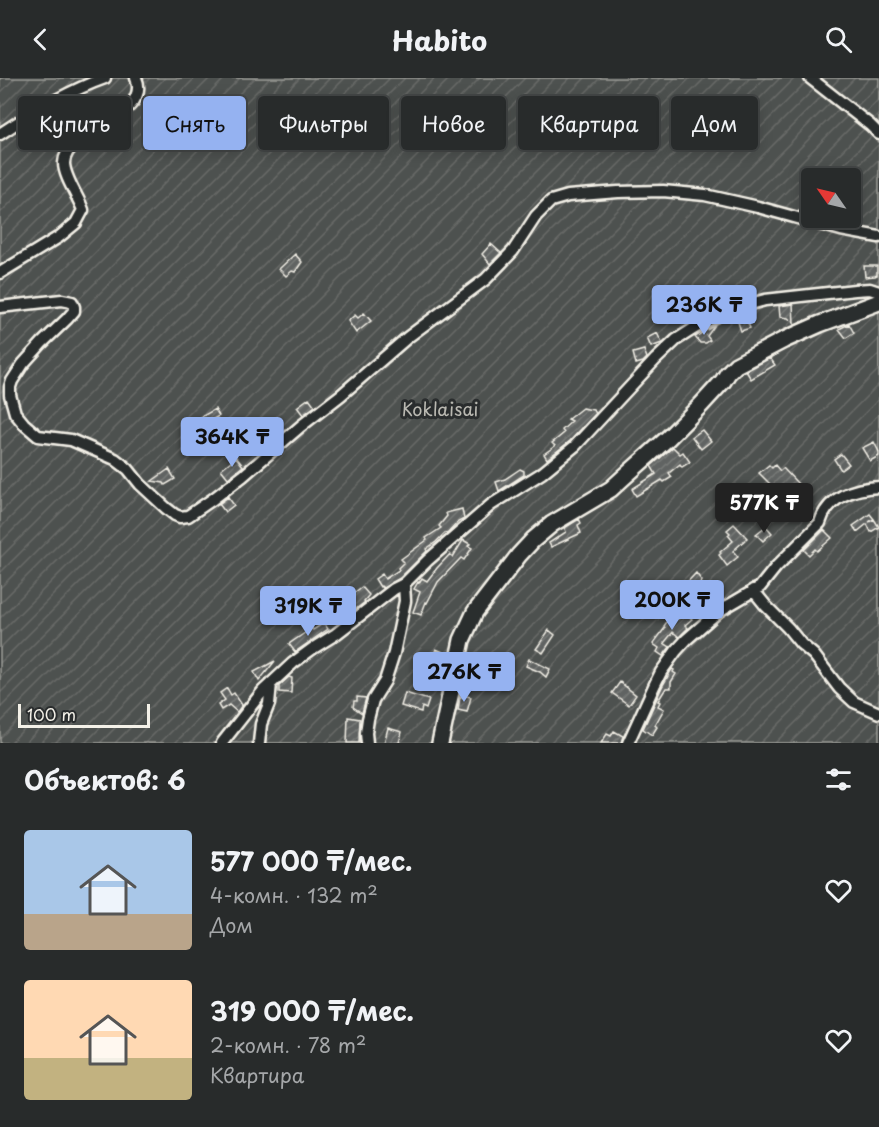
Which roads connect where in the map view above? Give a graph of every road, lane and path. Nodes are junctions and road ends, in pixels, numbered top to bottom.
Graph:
1 (105, 78) edge
2 (136, 78) edge
3 (810, 78) edge
4 (0, 134) edge
5 (879, 134) edge
6 (879, 237) edge
7 (0, 273) edge
8 (879, 292) edge
9 (879, 302) edge
10 (0, 308) edge
11 (879, 488) edge
12 (404, 584) junction
13 (753, 590) junction
14 (271, 683) junction
15 (879, 713) edge
16 (222, 743) edge
17 (259, 743) edge
18 (367, 743) edge
19 (440, 743) edge
20 (628, 743) edge

1 - 4 street
2 - 7 street
3 - 5 street
6 - 10 street
8 - 12 street
9 - 19 street
11 - 13 street
12 - 14 street
12 - 18 street
13 - 15 street
13 - 20 street
14 - 16 street
14 - 17 street

